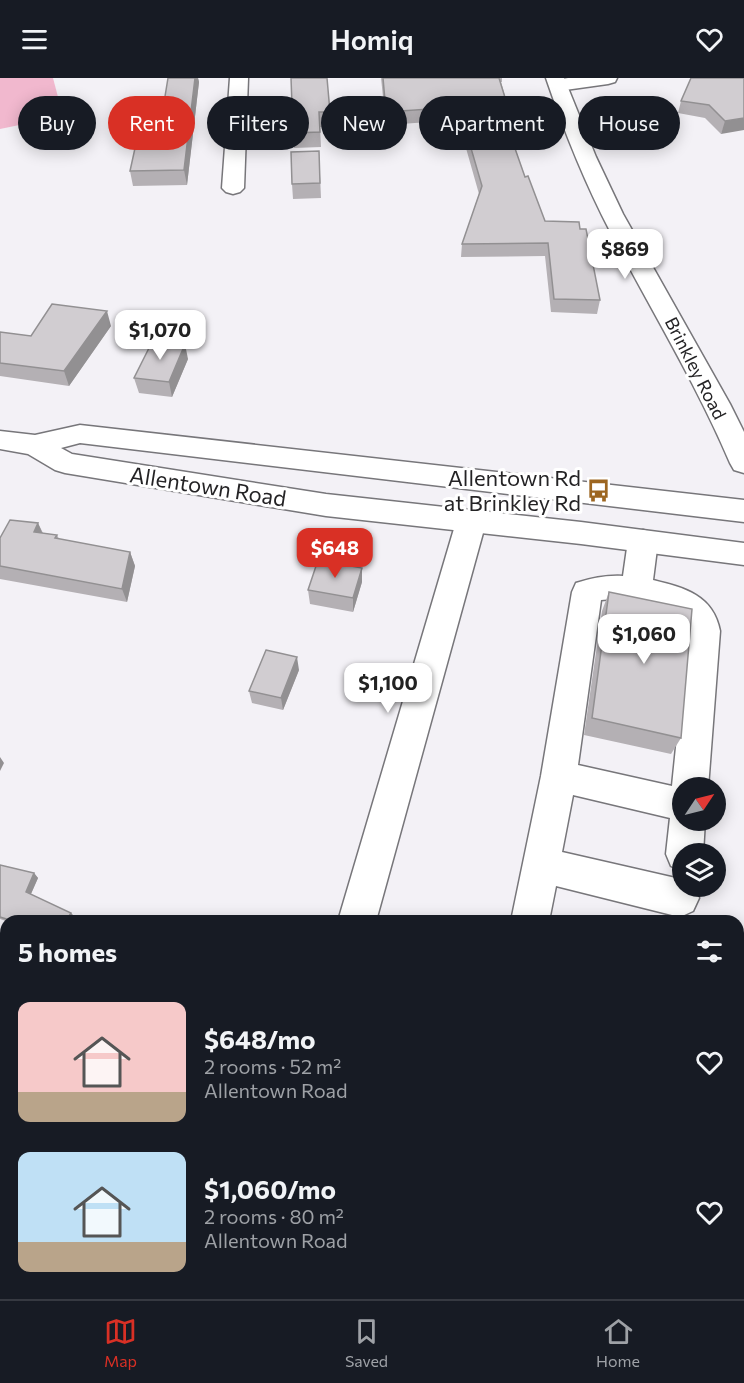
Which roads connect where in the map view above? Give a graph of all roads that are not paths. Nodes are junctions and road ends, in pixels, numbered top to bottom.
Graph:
1 (239, 78) edge
2 (608, 78) edge
3 (556, 81) edge
4 (233, 188) dead end
5 (0, 440) edge
6 (35, 445) junction
7 (744, 463) edge
8 (744, 511) edge
9 (471, 522) junction
10 (644, 541) junction
11 (744, 554) edge
12 (637, 589) junction
13 (559, 776) junction
14 (691, 777) edge
15 (672, 804) edge
16 (541, 865) junction
17 (672, 895) edge
18 (359, 915) edge
19 (531, 915) edge

1 - 4 main road
2 - 3 main road
3 - 7 main road, Brinkley Road
5 - 6 main road, Allentown Road
6 - 8 main road, Allentown Road
6 - 9 main road, Allentown Road
9 - 10 main road, Allentown Road
9 - 18 main road
10 - 11 main road, Allentown Road
10 - 12 main road
12 - 13 main road
12 - 14 main road
13 - 15 main road
13 - 16 main road
16 - 17 main road
16 - 19 main road

